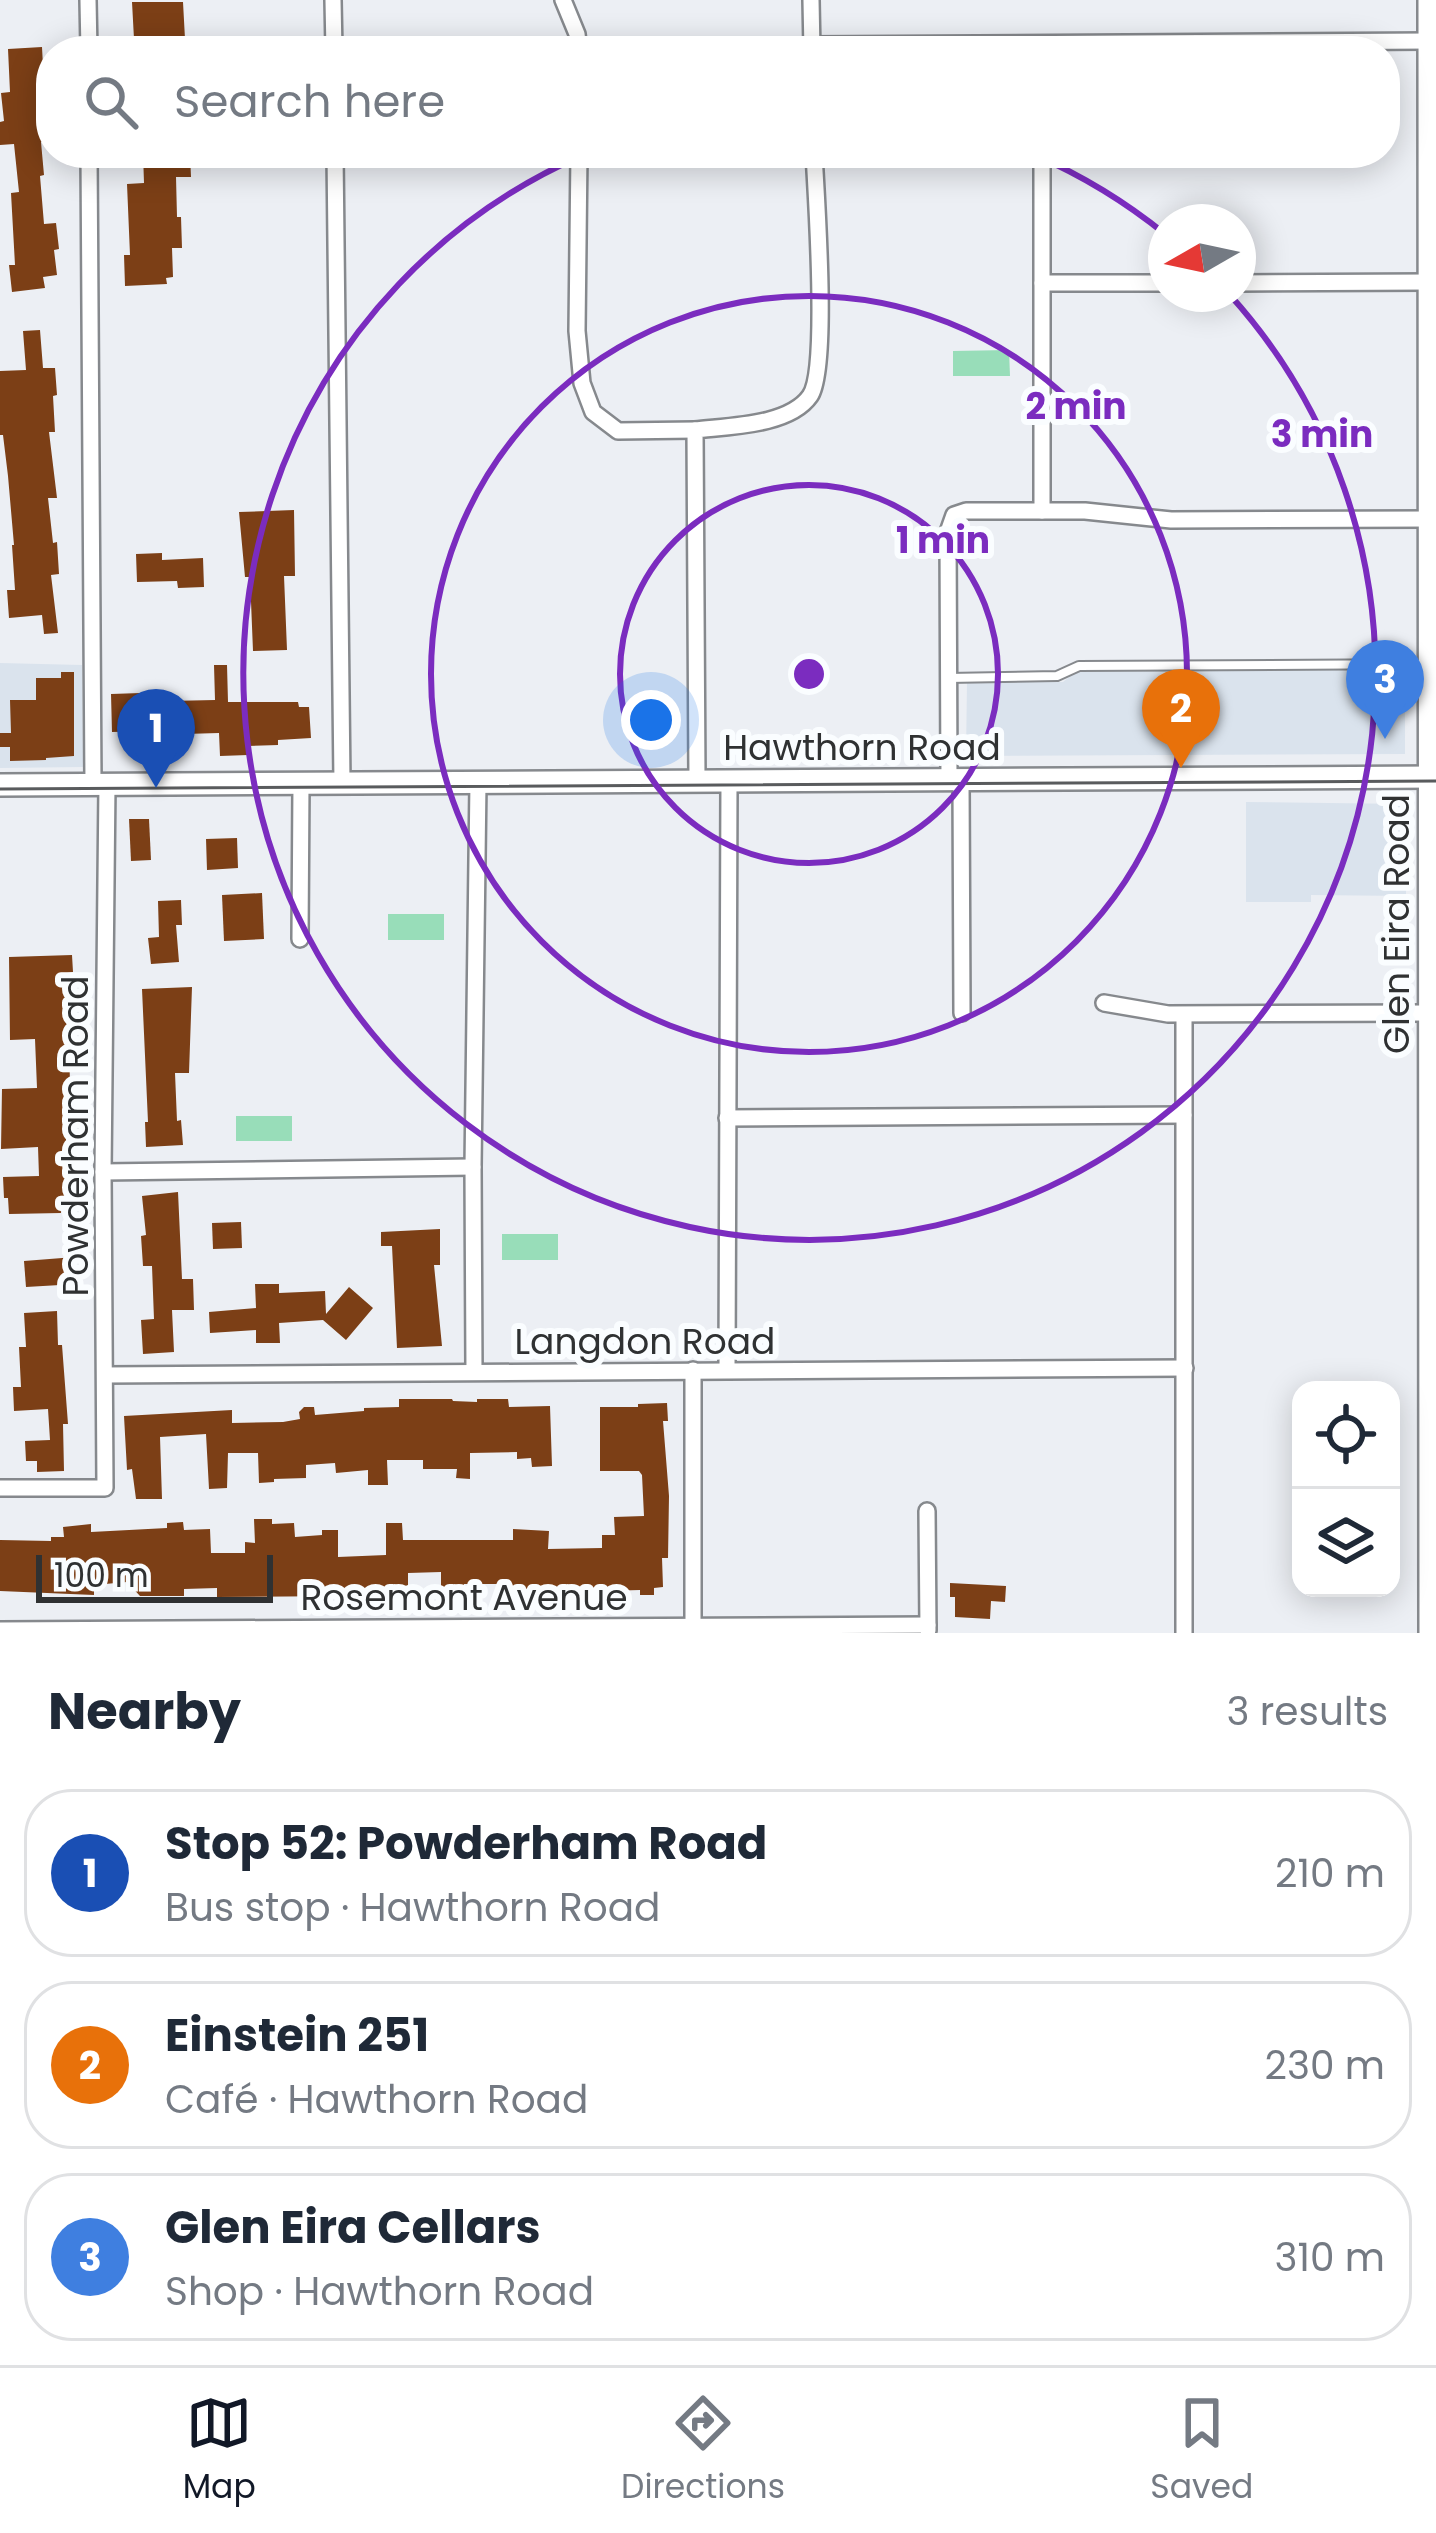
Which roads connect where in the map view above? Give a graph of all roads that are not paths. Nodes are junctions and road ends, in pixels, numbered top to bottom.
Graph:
1 (88, 0) edge
2 (333, 0) edge
3 (563, 0) edge
4 (811, 0) edge
5 (1430, 0) edge
6 (89, 36) edge
7 (334, 36) edge
8 (577, 36) edge
9 (812, 36) edge
10 (1400, 41) edge
11 (1430, 41) junction
12 (89, 168) edge
13 (335, 168) edge
14 (579, 168) edge
15 (814, 168) edge
16 (1042, 168) edge
17 (1433, 179) edge
18 (1148, 283) edge
19 (1256, 283) edge
20 (1429, 283) junction
21 (1042, 284) junction
22 (695, 430) junction
23 (1433, 460) edge
24 (1042, 511) junction
25 (1429, 519) junction
26 (1429, 664) junction
27 (949, 677) junction
28 (1433, 777) edge
29 (955, 780) junction
30 (697, 781) junction
31 (729, 781) junction
32 (478, 782) junction
33 (301, 783) junction
34 (342, 783) junction
35 (100, 784) junction
36 (0, 785) edge
37 (300, 939) dead end
38 (1104, 1003) dead end
39 (962, 1013) dead end
40 (1429, 1013) junction
41 (1184, 1015) junction
42 (1432, 1045) edge
43 (1184, 1115) junction
44 (727, 1118) junction
45 (473, 1167) junction
46 (1433, 1167) edge
47 (103, 1172) junction
48 (1185, 1368) junction
49 (693, 1370) junction
50 (728, 1370) junction
51 (475, 1372) junction
52 (105, 1375) junction
53 (0, 1488) edge
54 (927, 1511) dead end
55 (1433, 1594) edge
56 (693, 1627) junction
57 (928, 1629) edge
58 (0, 1630) edge
59 (145, 1630) edge
60 (428, 1630) edge
61 (671, 1630) edge
62 (1184, 1633) edge
63 (1430, 1633) edge

1 - 6 street
2 - 7 street
3 - 8 street
4 - 9 street
5 - 11 main road, Glen Eira Road
10 - 11 street
11 - 17 main road, Glen Eira Road
12 - 35 street, Powderham Road
13 - 34 street
14 - 22 street
15 - 22 street
16 - 21 street
17 - 20 main road, Glen Eira Road
18 - 21 street
19 - 20 street
20 - 23 main road, Glen Eira Road
21 - 24 street
22 - 30 street
23 - 25 main road, Glen Eira Road
24 - 25 street
24 - 27 street
25 - 26 main road, Glen Eira Road
26 - 27 lane
26 - 28 main road, Glen Eira Road
27 - 29 street
28 - 29 main road, Hawthorn Road
28 - 40 main road, Glen Eira Road
29 - 31 main road, Hawthorn Road
29 - 39 street
30 - 31 main road, Hawthorn Road
30 - 32 main road, Hawthorn Road
31 - 44 street
32 - 34 main road, Hawthorn Road
32 - 45 street
33 - 34 main road, Hawthorn Road
33 - 35 main road, Hawthorn Road
33 - 37 street
35 - 36 main road, Hawthorn Road
35 - 47 street, Powderham Road
38 - 41 street
40 - 41 street
40 - 42 main road, Glen Eira Road
41 - 43 street
42 - 46 main road, Glen Eira Road
43 - 44 street
43 - 48 street
44 - 50 street
45 - 47 street
45 - 51 street
46 - 55 main road, Glen Eira Road
47 - 52 street, Powderham Road
48 - 50 street, Langdon Road
48 - 62 street
49 - 50 street, Langdon Road
49 - 51 street, Langdon Road
49 - 56 street
51 - 52 street, Langdon Road
52 - 53 street, Powderham Road
54 - 57 street
55 - 63 main road, Glen Eira Road
56 - 57 street, Rosemont Avenue
56 - 61 street, Rosemont Avenue
58 - 59 street, Rosemont Avenue
59 - 60 street, Rosemont Avenue
60 - 61 street, Rosemont Avenue

